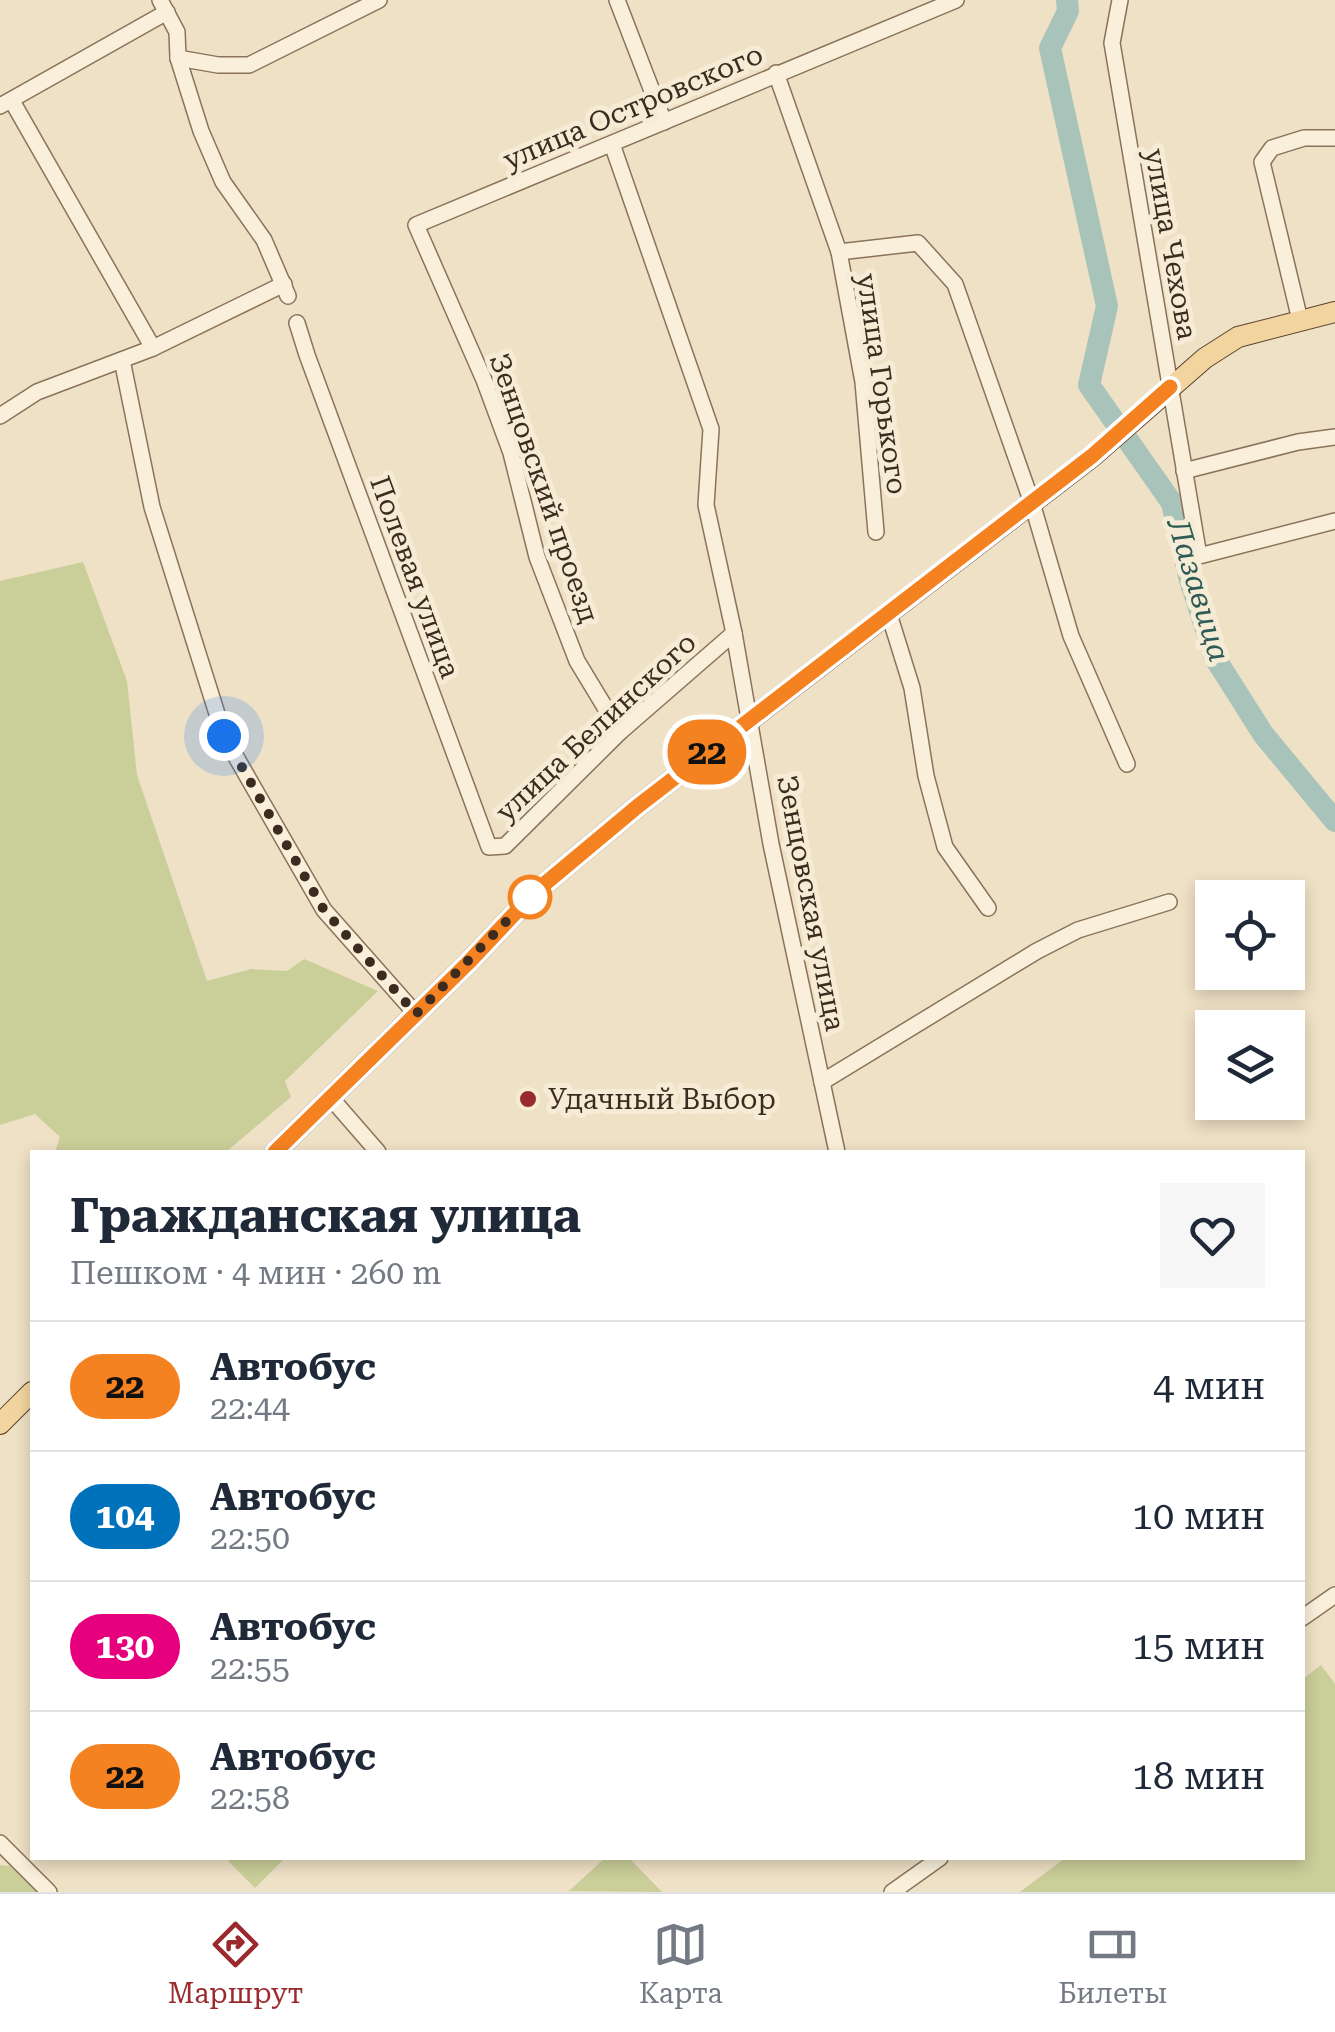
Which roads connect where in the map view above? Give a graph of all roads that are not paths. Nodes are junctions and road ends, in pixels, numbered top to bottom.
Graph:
1 (379, 0) edge
2 (616, 0) edge
3 (956, 0) edge
4 (1120, 0) edge
5 (164, 6) edge
6 (178, 58) junction
7 (776, 74) junction
8 (6, 104) edge
9 (664, 122) junction
10 (1335, 138) edge
11 (612, 144) junction
12 (839, 252) junction
13 (454, 311) joint
14 (1335, 312) edge
15 (1300, 320) junction
16 (297, 323) dead end
17 (153, 348) junction
18 (122, 360) junction
19 (1170, 387) junction
20 (0, 416) edge
21 (1335, 437) edge
22 (1184, 471) junction
23 (1032, 503) junction
24 (1335, 521) edge
25 (876, 532) dead end
26 (889, 614) junction
27 (734, 633) junction
28 (750, 719) junction
29 (620, 732) junction
30 (1127, 764) dead end
31 (489, 848) joint
32 (1169, 902) dead end
33 (988, 908) dead end
34 (416, 1014) junction
35 (822, 1082) junction
36 (331, 1098) junction
37 (277, 1150) edge
38 (376, 1150) edge
39 (837, 1150) edge
40 (30, 1394) edge
41 (0, 1424) edge
42 (1335, 1595) edge
43 (1305, 1616) edge
44 (0, 1844) edge
45 (937, 1860) edge
46 (49, 1892) edge
47 (892, 1892) edge

1 - 6 street
2 - 9 street
3 - 7 street, улица Островского
4 - 19 street, улица Чехова
5 - 6 street
5 - 8 street
6 - 17 street
7 - 9 street, улица Островского
7 - 12 street, улица Горького
8 - 17 street
9 - 11 street, улица Островского
10 - 15 street
11 - 13 street, улица Островского
11 - 27 street, Зенцовская улица
12 - 23 street
12 - 25 street, улица Горького
13 - 29 street, Зенцовский проезд
14 - 15 main road
15 - 19 main road
16 - 31 street, Полевая улица
17 - 18 street
18 - 20 street
18 - 34 street
19 - 22 street, улица Чехова
19 - 23 main road
21 - 22 street
22 - 24 street, улица Чехова
23 - 26 main road
23 - 30 street
26 - 28 main road
26 - 33 street
27 - 28 street, Зенцовская улица
27 - 29 street, улица Белинского
28 - 34 main road
28 - 35 street, Зенцовская улица
29 - 31 street, улица Белинского
32 - 35 street
34 - 36 main road
35 - 39 street, Зенцовская улица
36 - 37 main road
36 - 38 street
40 - 41 main road
42 - 43 street
44 - 46 street
45 - 47 street

